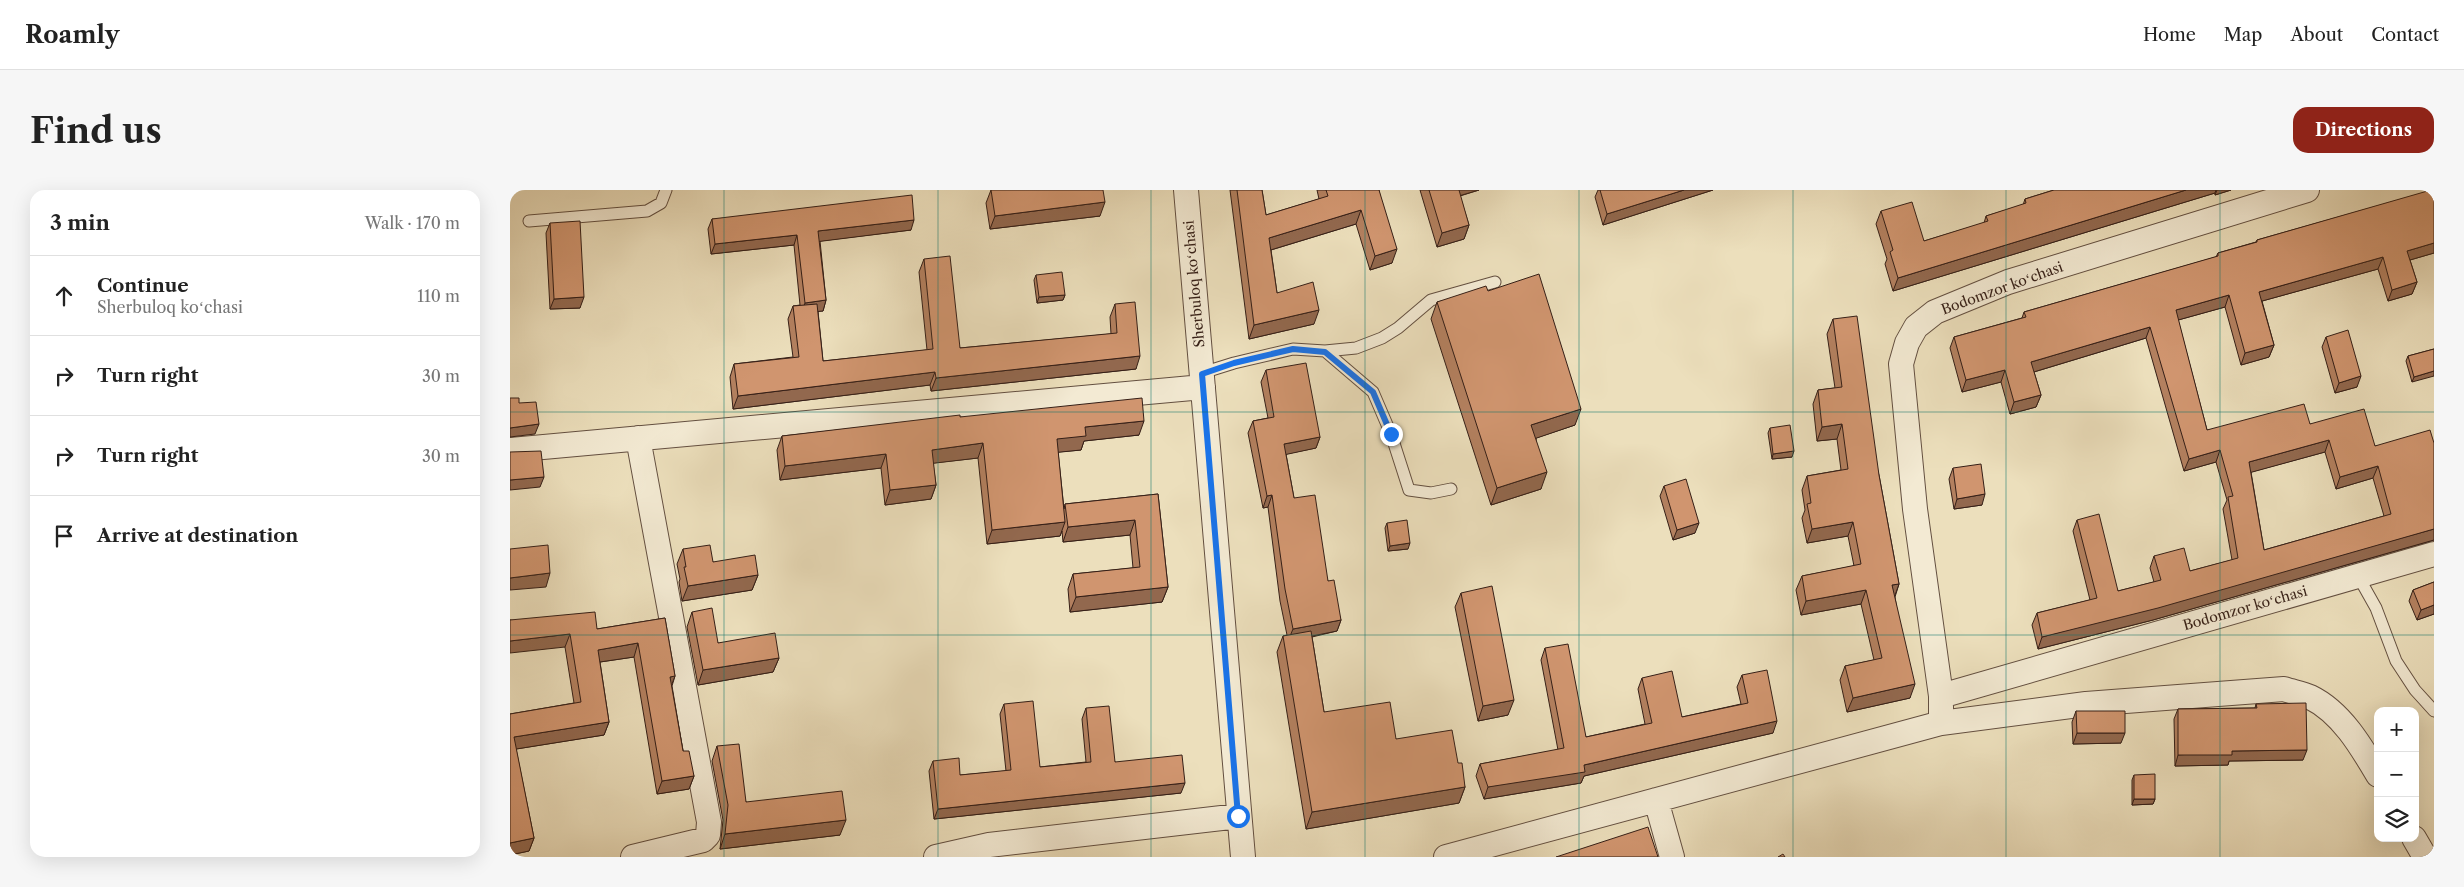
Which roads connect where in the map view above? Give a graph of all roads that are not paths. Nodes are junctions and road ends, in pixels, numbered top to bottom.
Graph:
1 (666, 190) edge
2 (1186, 190) edge
3 (2307, 190) edge
4 (529, 221) dead end
5 (1495, 282) dead end
6 (1325, 352) junction
7 (1202, 380) junction
8 (638, 438) junction
9 (510, 450) edge
10 (1451, 489) dead end
11 (2434, 554) edge
12 (2358, 576) junction
13 (1941, 696) junction
14 (2434, 711) edge
15 (1940, 723) junction
16 (2374, 769) edge
17 (1656, 800) junction
18 (1238, 816) junction
19 (2416, 842) edge
20 (633, 857) edge
21 (936, 857) edge
22 (1244, 857) edge
23 (1446, 857) edge
24 (1672, 857) edge
25 (2425, 857) edge

1 - 4 lane
2 - 7 street, Sherbuloq koʻchasi
3 - 13 street, Bodomzor koʻchasi
5 - 6 lane
6 - 7 lane
6 - 10 lane
7 - 8 street
7 - 18 street, Sherbuloq koʻchasi
8 - 9 street
8 - 20 street
11 - 12 street, Bodomzor koʻchasi
12 - 13 street, Bodomzor koʻchasi
12 - 14 lane
13 - 15 street, Bodomzor koʻchasi
15 - 16 street
15 - 17 street
17 - 23 street
17 - 24 street
18 - 21 street
18 - 22 street, Sherbuloq koʻchasi
19 - 25 street

